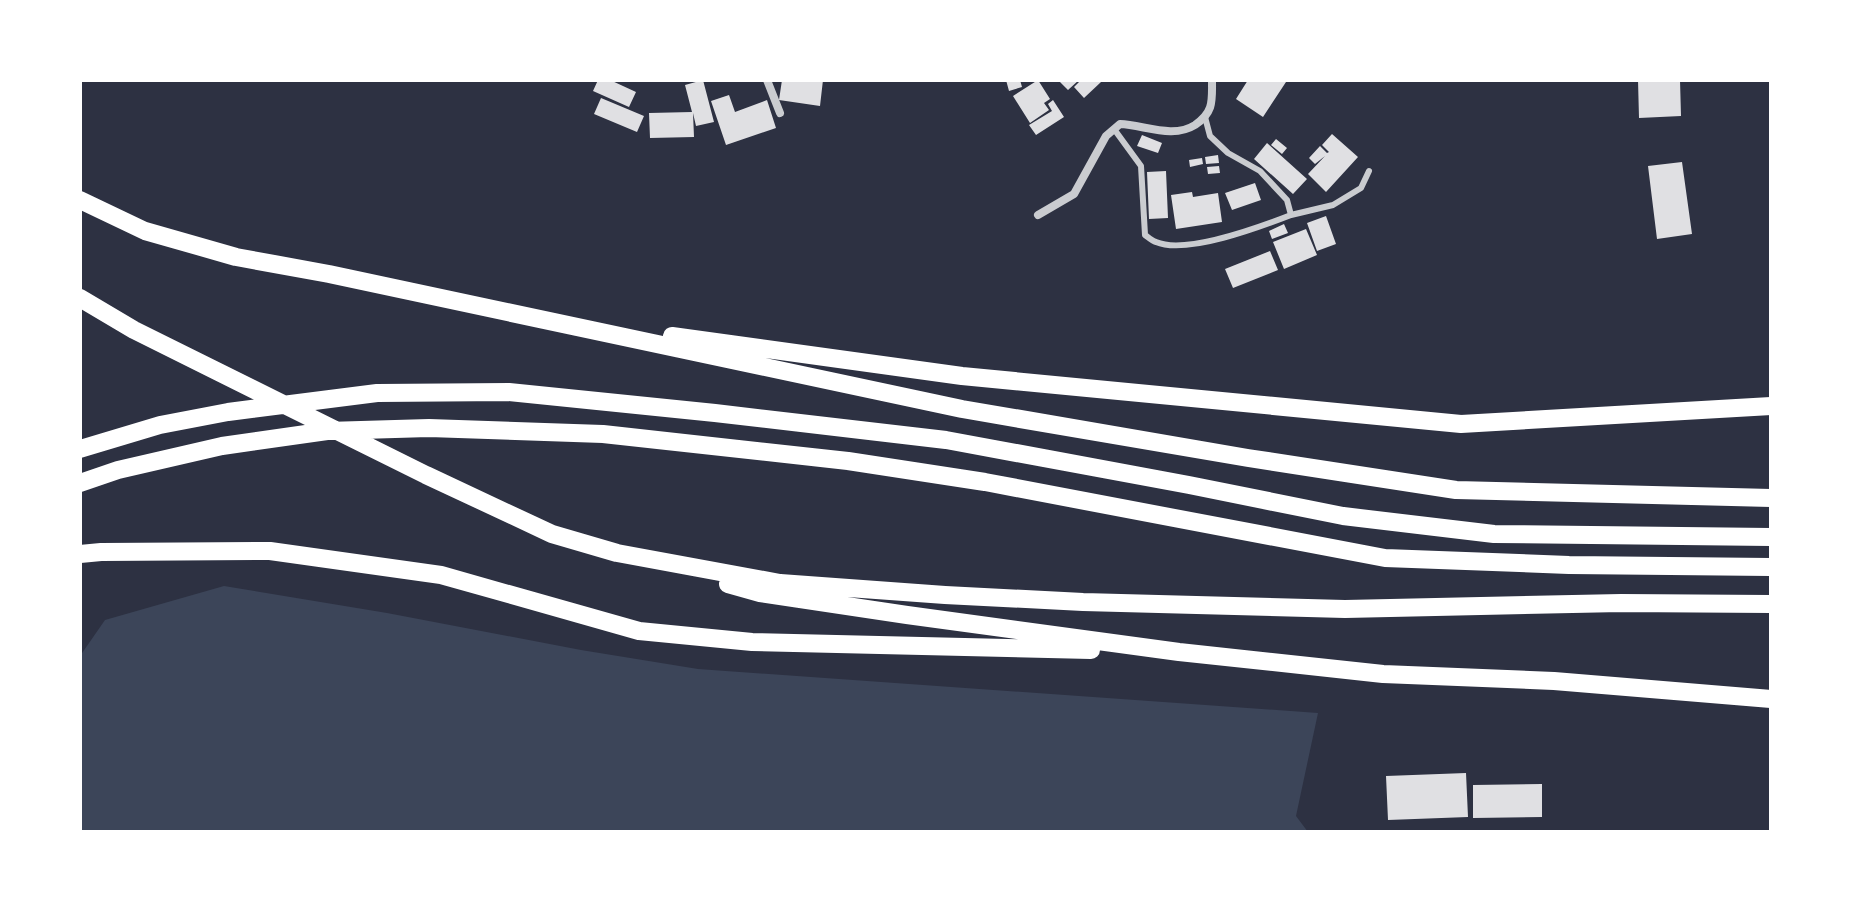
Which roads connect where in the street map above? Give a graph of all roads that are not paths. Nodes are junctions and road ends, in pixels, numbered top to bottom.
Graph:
1 (767, 80) edge
2 (1212, 80) edge
3 (780, 113) dead end
4 (1205, 117) junction
5 (1114, 129) junction
6 (1369, 171) dead end
7 (80, 200) edge
8 (1038, 215) dead end
9 (1291, 215) junction
10 (80, 298) edge
11 (518, 314) junction
12 (1771, 406) edge
13 (80, 449) edge
14 (80, 483) edge
15 (1771, 498) edge
16 (1771, 537) edge
17 (617, 553) junction
18 (80, 554) edge
19 (1771, 567) edge
20 (1771, 604) edge
21 (1179, 652) junction
22 (1771, 699) edge

1 - 3 street
2 - 4 street
4 - 5 street
4 - 9 lane
5 - 8 street
5 - 9 lane
6 - 9 lane
7 - 11 highway
10 - 17 highway
11 - 12 highway
11 - 15 highway
13 - 16 highway
14 - 19 highway
17 - 20 highway
17 - 21 highway
18 - 21 highway
21 - 22 highway

